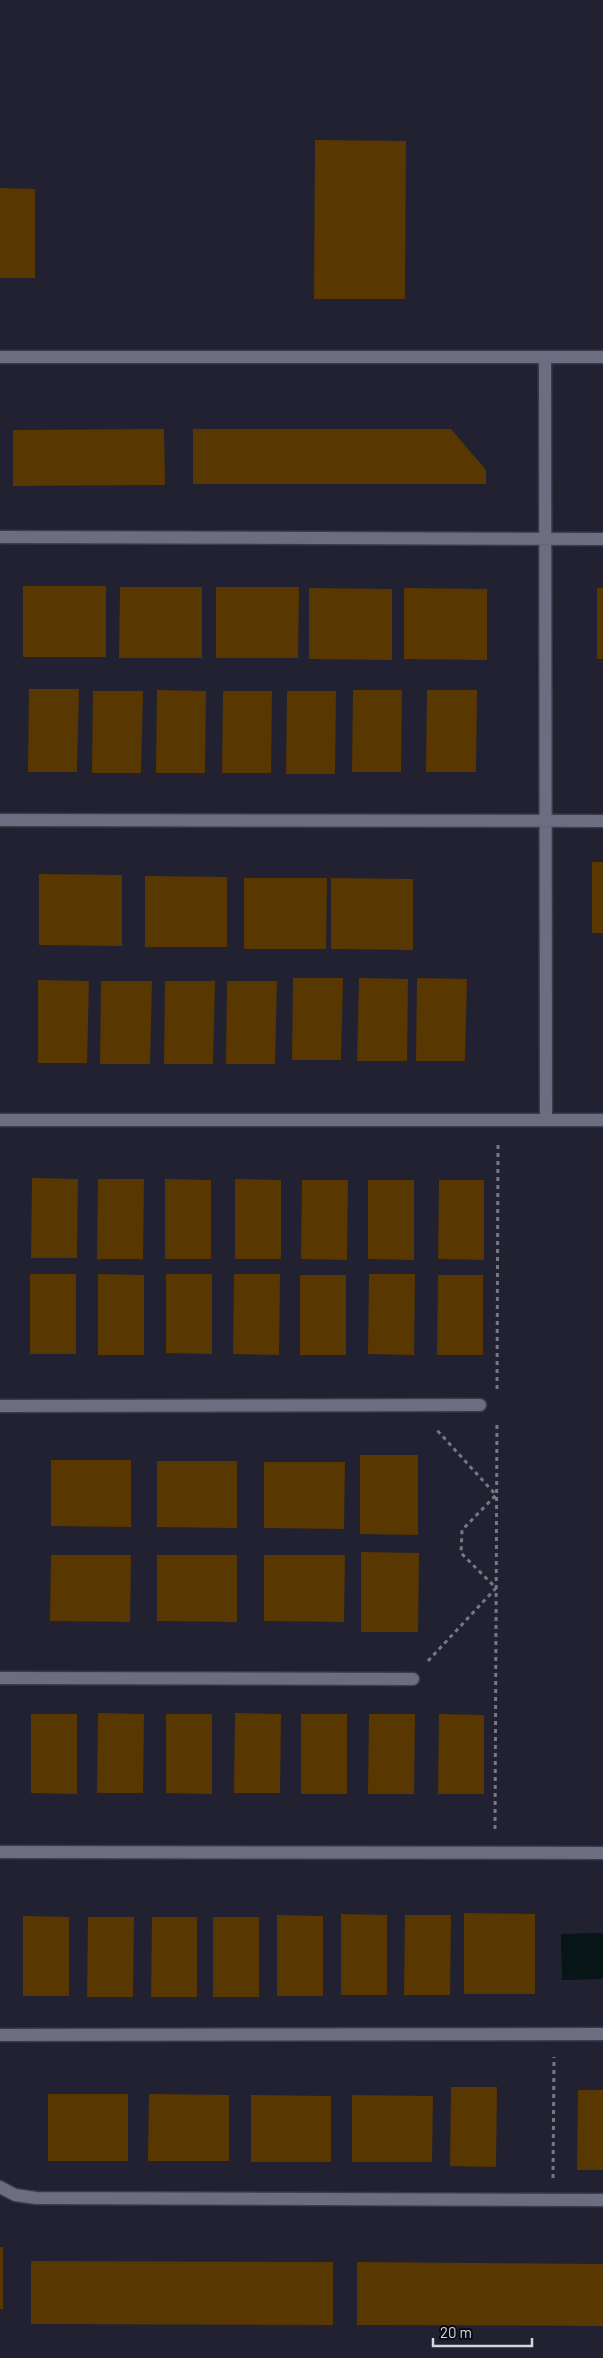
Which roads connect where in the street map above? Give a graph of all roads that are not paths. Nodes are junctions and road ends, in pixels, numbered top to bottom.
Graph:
1 (0, 357) edge
2 (545, 357) junction
3 (603, 357) edge
4 (0, 537) edge
5 (545, 539) junction
6 (603, 539) edge
7 (0, 820) edge
8 (546, 821) junction
9 (603, 821) edge
10 (546, 1119) junction
11 (0, 1120) edge
12 (603, 1120) edge
13 (480, 1405) dead end
14 (0, 1406) edge
15 (0, 1678) edge
16 (413, 1679) road end
17 (0, 1852) edge
18 (603, 1853) edge
19 (603, 2034) edge
20 (0, 2035) edge
21 (0, 2187) edge
22 (603, 2200) edge

1 - 2 street
2 - 3 street
2 - 5 street
4 - 5 street
5 - 6 street
5 - 8 street
7 - 8 street
8 - 9 street
8 - 10 street
10 - 11 street
10 - 12 street
13 - 14 street
15 - 16 street
17 - 18 street
19 - 20 street
21 - 22 street

